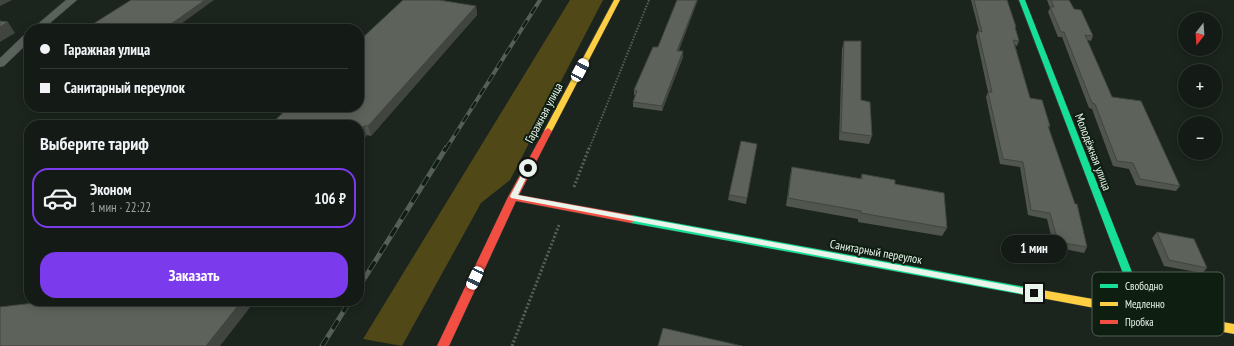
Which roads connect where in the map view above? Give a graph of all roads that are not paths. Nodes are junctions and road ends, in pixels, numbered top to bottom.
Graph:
1 (72, 0) edge
2 (617, 0) edge
3 (1022, 0) edge
4 (42, 24) edge
5 (24, 41) edge
6 (0, 64) edge
7 (513, 196) junction
8 (1127, 272) edge
9 (1092, 304) edge
10 (1224, 327) edge
11 (1234, 329) edge
12 (443, 346) edge

1 - 4 lane
2 - 7 street, Гаражная улица
3 - 8 street, Молодёжная улица
5 - 6 lane
7 - 9 street, Санитарный переулок
7 - 12 street, Гаражная улица
10 - 11 street, Санитарный переулок

